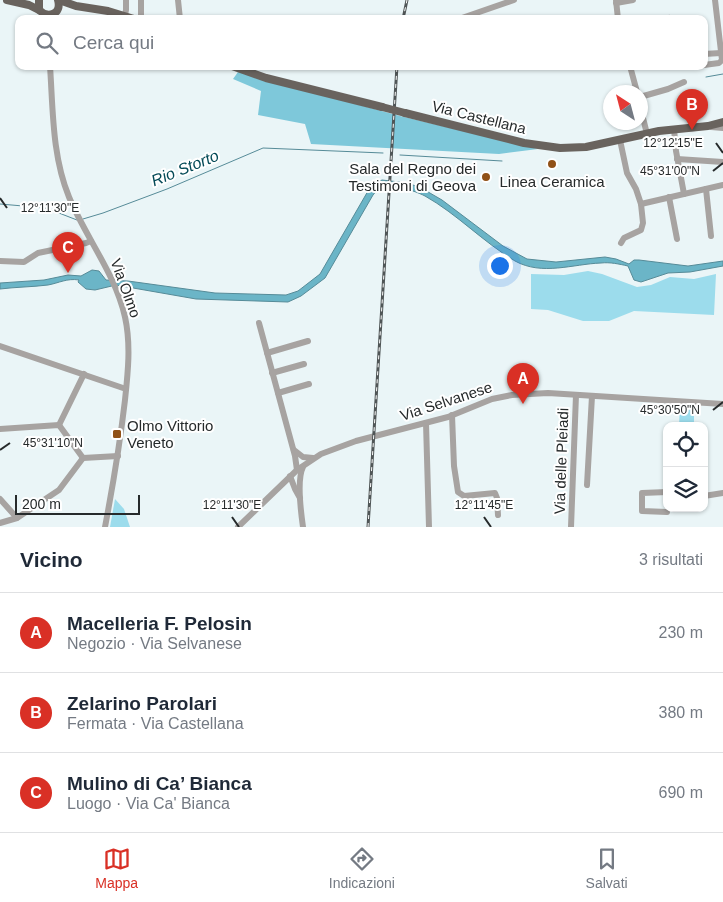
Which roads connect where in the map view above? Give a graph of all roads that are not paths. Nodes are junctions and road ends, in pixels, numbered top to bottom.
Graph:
1 (7, 0) edge
2 (39, 0) edge
3 (59, 0) edge
4 (126, 0) edge
5 (141, 0) edge
6 (178, 0) edge
7 (514, 0) edge
8 (633, 0) edge
9 (716, 0) edge
10 (22, 2) edge
11 (616, 2) edge
12 (80, 4) edge
13 (41, 14) edge
14 (54, 15) edge
15 (125, 15) joint
16 (141, 15) edge
17 (180, 15) edge
18 (471, 15) edge
19 (618, 15) edge
20 (721, 53) junction
21 (708, 54) edge
22 (708, 64) edge
23 (50, 70) edge
24 (243, 70) edge
25 (631, 70) edge
26 (684, 82) dead end
27 (635, 85) edge
28 (648, 95) edge
29 (723, 122) edge
30 (708, 126) junction
31 (674, 128) junction
32 (723, 128) edge
33 (647, 130) edge
34 (648, 134) junction
35 (620, 140) junction
36 (677, 159) junction
37 (723, 162) edge
38 (723, 185) edge
39 (706, 189) junction
40 (684, 194) junction
41 (669, 197) junction
42 (641, 204) junction
43 (711, 236) dead end
44 (677, 239) dead end
45 (92, 242) junction
46 (621, 243) dead end
47 (0, 261) edge
48 (260, 323) dead end
49 (308, 341) dead end
50 (0, 345) edge
51 (267, 352) junction
52 (304, 364) dead end
53 (272, 373) junction
54 (84, 374) junction
55 (309, 384) dead end
56 (126, 389) junction
57 (278, 393) junction
58 (576, 395) junction
59 (592, 396) junction
60 (723, 404) edge
61 (452, 415) junction
62 (426, 423) junction
63 (59, 426) junction
64 (0, 429) edge
65 (293, 449) junction
66 (118, 456) junction
67 (82, 458) junction
68 (314, 458) junction
69 (304, 464) junction
70 (297, 470) junction
71 (290, 476) junction
72 (280, 485) junction
73 (587, 485) dead end
74 (298, 487) junction
75 (663, 492) edge
76 (723, 493) edge
77 (708, 495) edge
78 (0, 500) edge
79 (663, 512) edge
80 (498, 515) dead end
81 (17, 518) junction
82 (0, 523) edge
83 (105, 527) edge
84 (238, 527) edge
85 (303, 527) edge
86 (429, 527) edge
87 (571, 527) edge

1 - 10 main road
2 - 13 main road
3 - 12 main road
3 - 14 main road
4 - 15 street
5 - 16 street
6 - 17 street
7 - 18 street
8 - 11 street
9 - 20 street
10 - 13 main road
11 - 19 street
12 - 14 main road
12 - 15 main road
13 - 14 main road
20 - 21 street
20 - 22 street
23 - 45 street, Via Olmo
24 - 35 main road, Via Castellana, bridge
25 - 27 street
26 - 28 street
29 - 30 main road
30 - 31 main road, Via Castellana
30 - 32 street, Via Castellana
31 - 34 main road, Via Castellana
31 - 36 street
33 - 34 street
34 - 35 main road, Via Castellana
35 - 42 street
36 - 37 street
36 - 40 street
38 - 39 street
39 - 40 street
39 - 43 street
40 - 41 street
41 - 42 street
41 - 44 street
42 - 46 street
45 - 47 street
45 - 56 street, Via Olmo
48 - 51 street
49 - 51 street
50 - 54 street
51 - 53 street
52 - 53 street
53 - 57 street
54 - 56 street
54 - 63 street
55 - 57 street
56 - 66 street, Via Olmo
57 - 65 street
58 - 59 street, Via Selvanese
58 - 61 street, Via Selvanese
58 - 87 street, Via delle Pleiadi
59 - 60 street, Via Selvanese
59 - 73 street
61 - 62 street, Via Selvanese
61 - 80 street
62 - 68 street, Via Selvanese
62 - 86 street
63 - 64 street
63 - 67 street
65 - 68 street
65 - 70 street
66 - 67 street
66 - 83 street, Via Olmo
67 - 81 street
68 - 69 street, Via Selvanese
69 - 70 street, Via Selvanese
69 - 74 street
70 - 71 street, Via Selvanese
71 - 72 street, Via Selvanese
71 - 74 street
72 - 74 street
72 - 84 street, Via Selvanese
74 - 85 street
75 - 79 street
76 - 77 street
78 - 81 street
81 - 82 street

